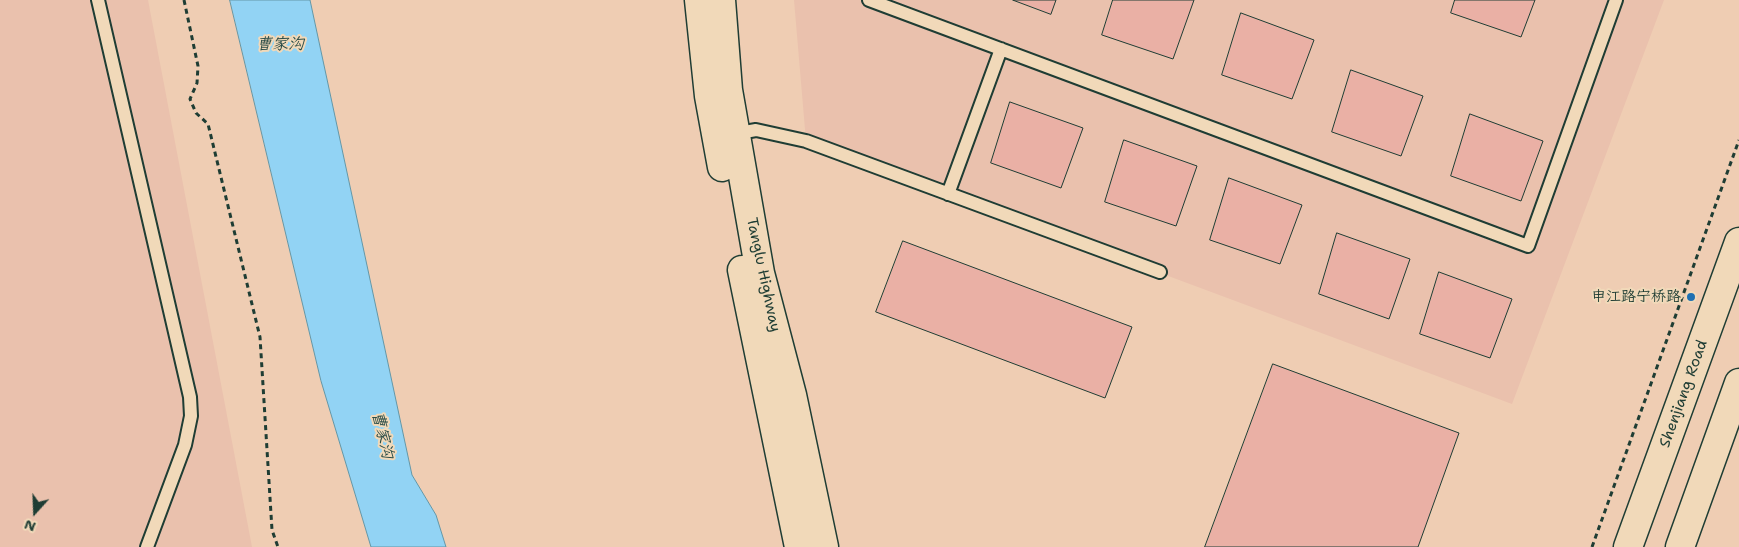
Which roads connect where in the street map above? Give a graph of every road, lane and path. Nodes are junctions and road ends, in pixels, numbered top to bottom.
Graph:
1 (98, 0) edge
2 (184, 0) edge
3 (699, 0) edge
4 (721, 0) edge
5 (869, 0) edge
6 (1616, 0) edge
7 (1000, 49) junction
8 (726, 136) junction
9 (1739, 140) edge
10 (948, 194) junction
11 (1739, 242) edge
12 (1160, 272) dead end
13 (1739, 383) edge
14 (147, 547) edge
15 (278, 547) edge
16 (799, 547) edge
17 (824, 547) edge
18 (1592, 547) edge
19 (1628, 547) edge
20 (1680, 547) edge

1 - 14 lane
2 - 15 path
3 - 8 main road, Tanglu Highway
4 - 8 main road, Tanglu Highway
5 - 7 lane
6 - 7 lane
7 - 10 lane
8 - 10 lane
8 - 16 main road, Tanglu Highway
8 - 17 main road, Tanglu Highway
9 - 18 path
10 - 12 lane
11 - 19 main road, Shenjiang Road
13 - 20 main road

